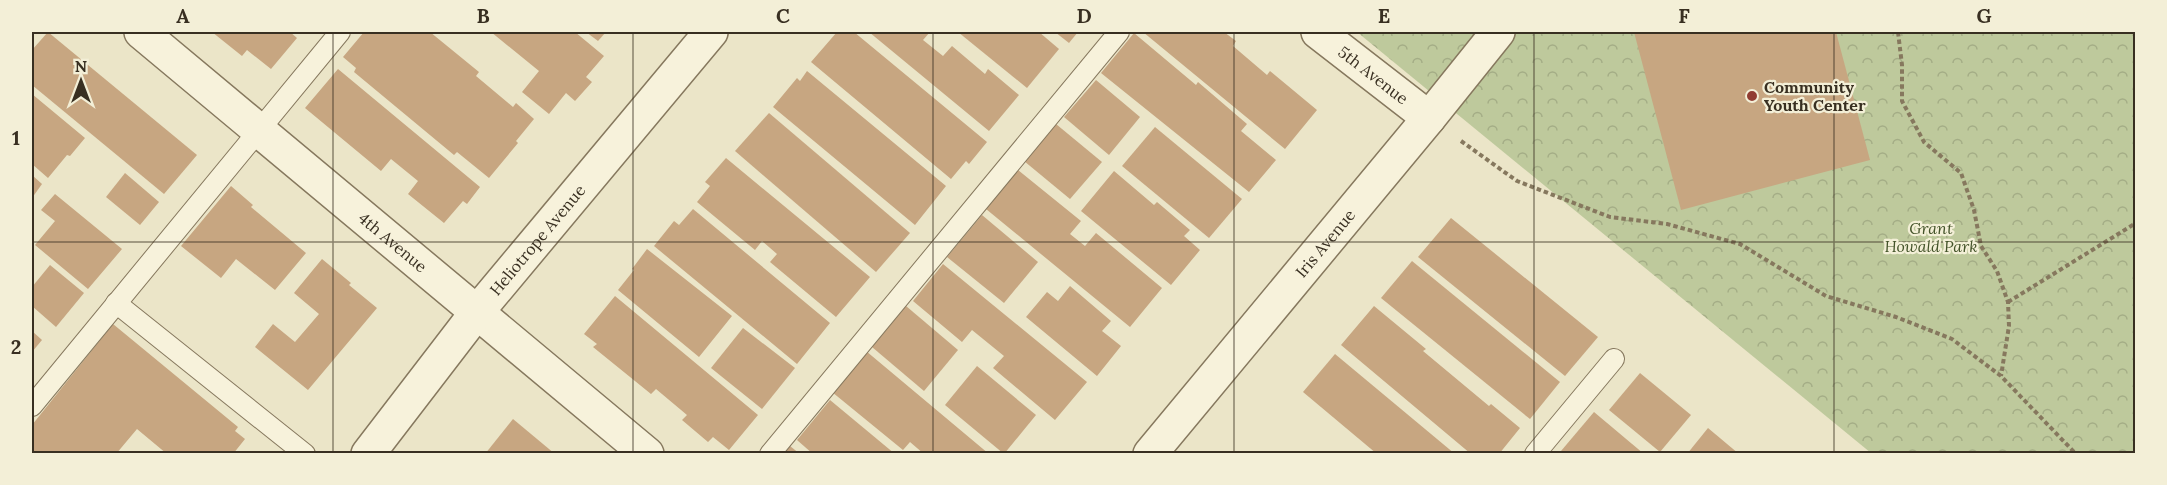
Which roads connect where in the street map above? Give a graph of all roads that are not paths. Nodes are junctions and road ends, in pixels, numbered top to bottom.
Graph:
1 (141, 32) edge
2 (340, 32) edge
3 (711, 32) edge
4 (1119, 32) edge
5 (1318, 32) edge
6 (1498, 32) edge
7 (1429, 118) junction
8 (258, 130) junction
9 (116, 303) junction
10 (477, 312) junction
11 (1614, 359) dead end
12 (32, 406) edge
13 (305, 453) edge
14 (368, 453) edge
15 (647, 453) edge
16 (770, 453) edge
17 (1150, 453) edge
18 (1535, 453) edge

1 - 8 street, 4th Avenue
2 - 8 lane
3 - 10 street, Heliotrope Avenue
4 - 16 lane
5 - 7 street, 5th Avenue
6 - 7 street, Iris Avenue
7 - 17 street, Iris Avenue
8 - 9 lane
8 - 10 street, 4th Avenue
9 - 12 lane
9 - 13 lane
10 - 14 street, Heliotrope Avenue
10 - 15 street, 4th Avenue
11 - 18 lane

